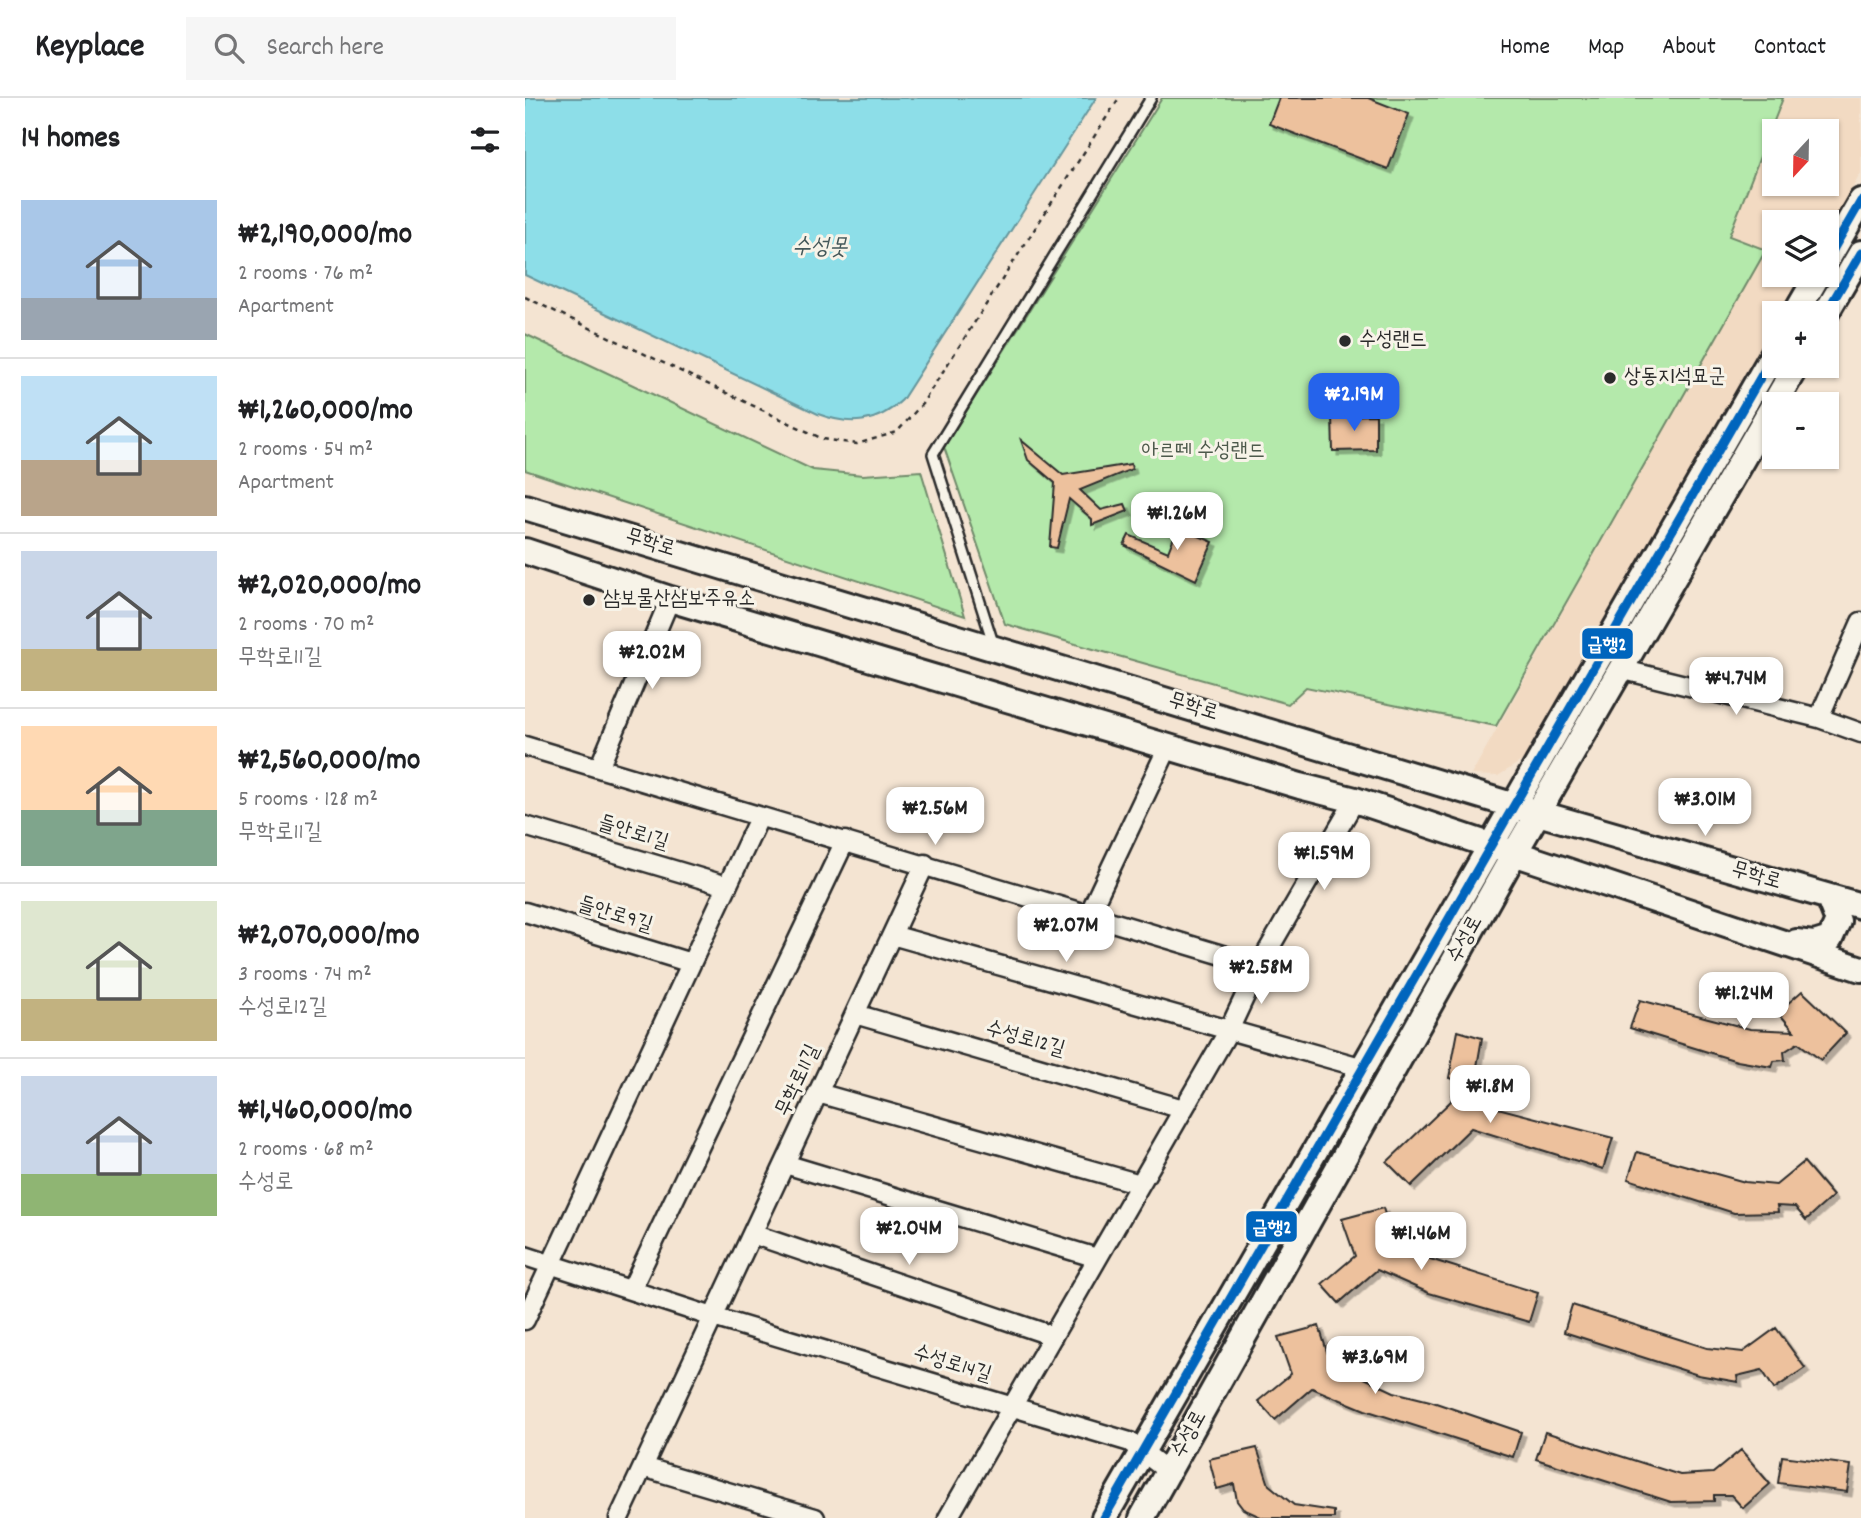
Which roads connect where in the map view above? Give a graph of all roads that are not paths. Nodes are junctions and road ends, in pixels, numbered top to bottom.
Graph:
1 (1151, 98) edge
2 (1861, 201) edge
3 (1839, 239) edge
4 (1861, 253) edge
5 (1833, 301) edge
6 (1762, 374) edge
7 (1788, 378) edge
8 (525, 507) edge
9 (525, 551) edge
10 (670, 598) junction
11 (1861, 622) edge
12 (995, 648) junction
13 (1620, 669) junction
14 (1819, 718) junction
15 (1861, 733) edge
16 (1169, 745) junction
17 (525, 746) edge
18 (599, 768) junction
19 (1355, 800) junction
20 (1514, 805) junction
21 (1538, 813) junction
22 (759, 818) junction
23 (525, 825) edge
24 (845, 841) junction
25 (1490, 846) junction
26 (1514, 854) junction
27 (925, 864) junction
28 (727, 886) junction
29 (1829, 898) junction
30 (1861, 906) edge
31 (525, 912) edge
32 (1089, 914) junction
33 (892, 934) junction
34 (1782, 941) junction
35 (691, 963) junction
36 (1259, 966) junction
37 (1861, 969) edge
38 (855, 1014) junction
39 (1229, 1030) junction
40 (1360, 1068) junction
41 (818, 1093) junction
42 (1183, 1110) junction
43 (785, 1164) junction
44 (1140, 1184) junction
45 (752, 1234) junction
46 (525, 1256) edge
47 (1097, 1258) junction
48 (551, 1265) junction
49 (631, 1290) junction
50 (713, 1317) junction
51 (525, 1320) edge
52 (1053, 1336) junction
53 (1011, 1406) junction
54 (1143, 1452) junction
55 (643, 1466) junction
56 (1170, 1472) junction
57 (619, 1518) edge
58 (815, 1518) edge
59 (948, 1518) edge
60 (1104, 1518) edge
61 (1142, 1518) edge

1 - 12 lane
2 - 3 main road
4 - 5 main road
6 - 20 main road, 수성로
7 - 13 main road, 수성로
8 - 12 main road, 무학로
9 - 10 main road, 무학로
10 - 16 main road, 무학로
10 - 18 street
11 - 14 street
12 - 20 main road, 무학로
13 - 14 street
13 - 21 main road, 수성로
14 - 15 street
16 - 19 main road, 무학로
16 - 32 street, 무학로
17 - 18 street
18 - 22 street
19 - 25 main road, 무학로
19 - 36 street
20 - 21 main road, 무학로
20 - 25 main road, 수성로
21 - 26 main road, 수성로
21 - 29 main road, 무학로
22 - 24 street
22 - 28 street
23 - 28 street, 들안로1길
24 - 27 street
24 - 49 street
25 - 26 main road, 무학로
25 - 40 main road, 수성로
26 - 34 main road, 무학로
26 - 56 main road, 수성로
27 - 32 street
27 - 33 street, 무학로11길
28 - 35 street
29 - 30 main road, 무학로
29 - 34 main road
31 - 35 street, 들안로9길
32 - 36 street
33 - 38 street, 무학로11길
33 - 39 street
34 - 37 main road, 무학로
35 - 48 street
36 - 39 street
38 - 41 street, 무학로11길
38 - 42 street, 수성로12길
39 - 40 street
39 - 42 street
40 - 54 main road, 수성로
41 - 43 street, 무학로11길
41 - 44 street
42 - 44 street
43 - 45 street, 무학로11길
43 - 47 street
44 - 47 street
45 - 50 street, 무학로11길
45 - 52 street
46 - 48 street, 수성로14길
47 - 52 street
48 - 49 street, 수성로14길
48 - 51 street
49 - 50 street, 수성로14길
50 - 53 street, 수성로14길
50 - 55 street
52 - 53 street
53 - 54 street, 수성로14길
53 - 59 street
54 - 56 street, 수성로14길
54 - 60 main road, 수성로
55 - 57 street
55 - 58 street
56 - 61 main road, 수성로

